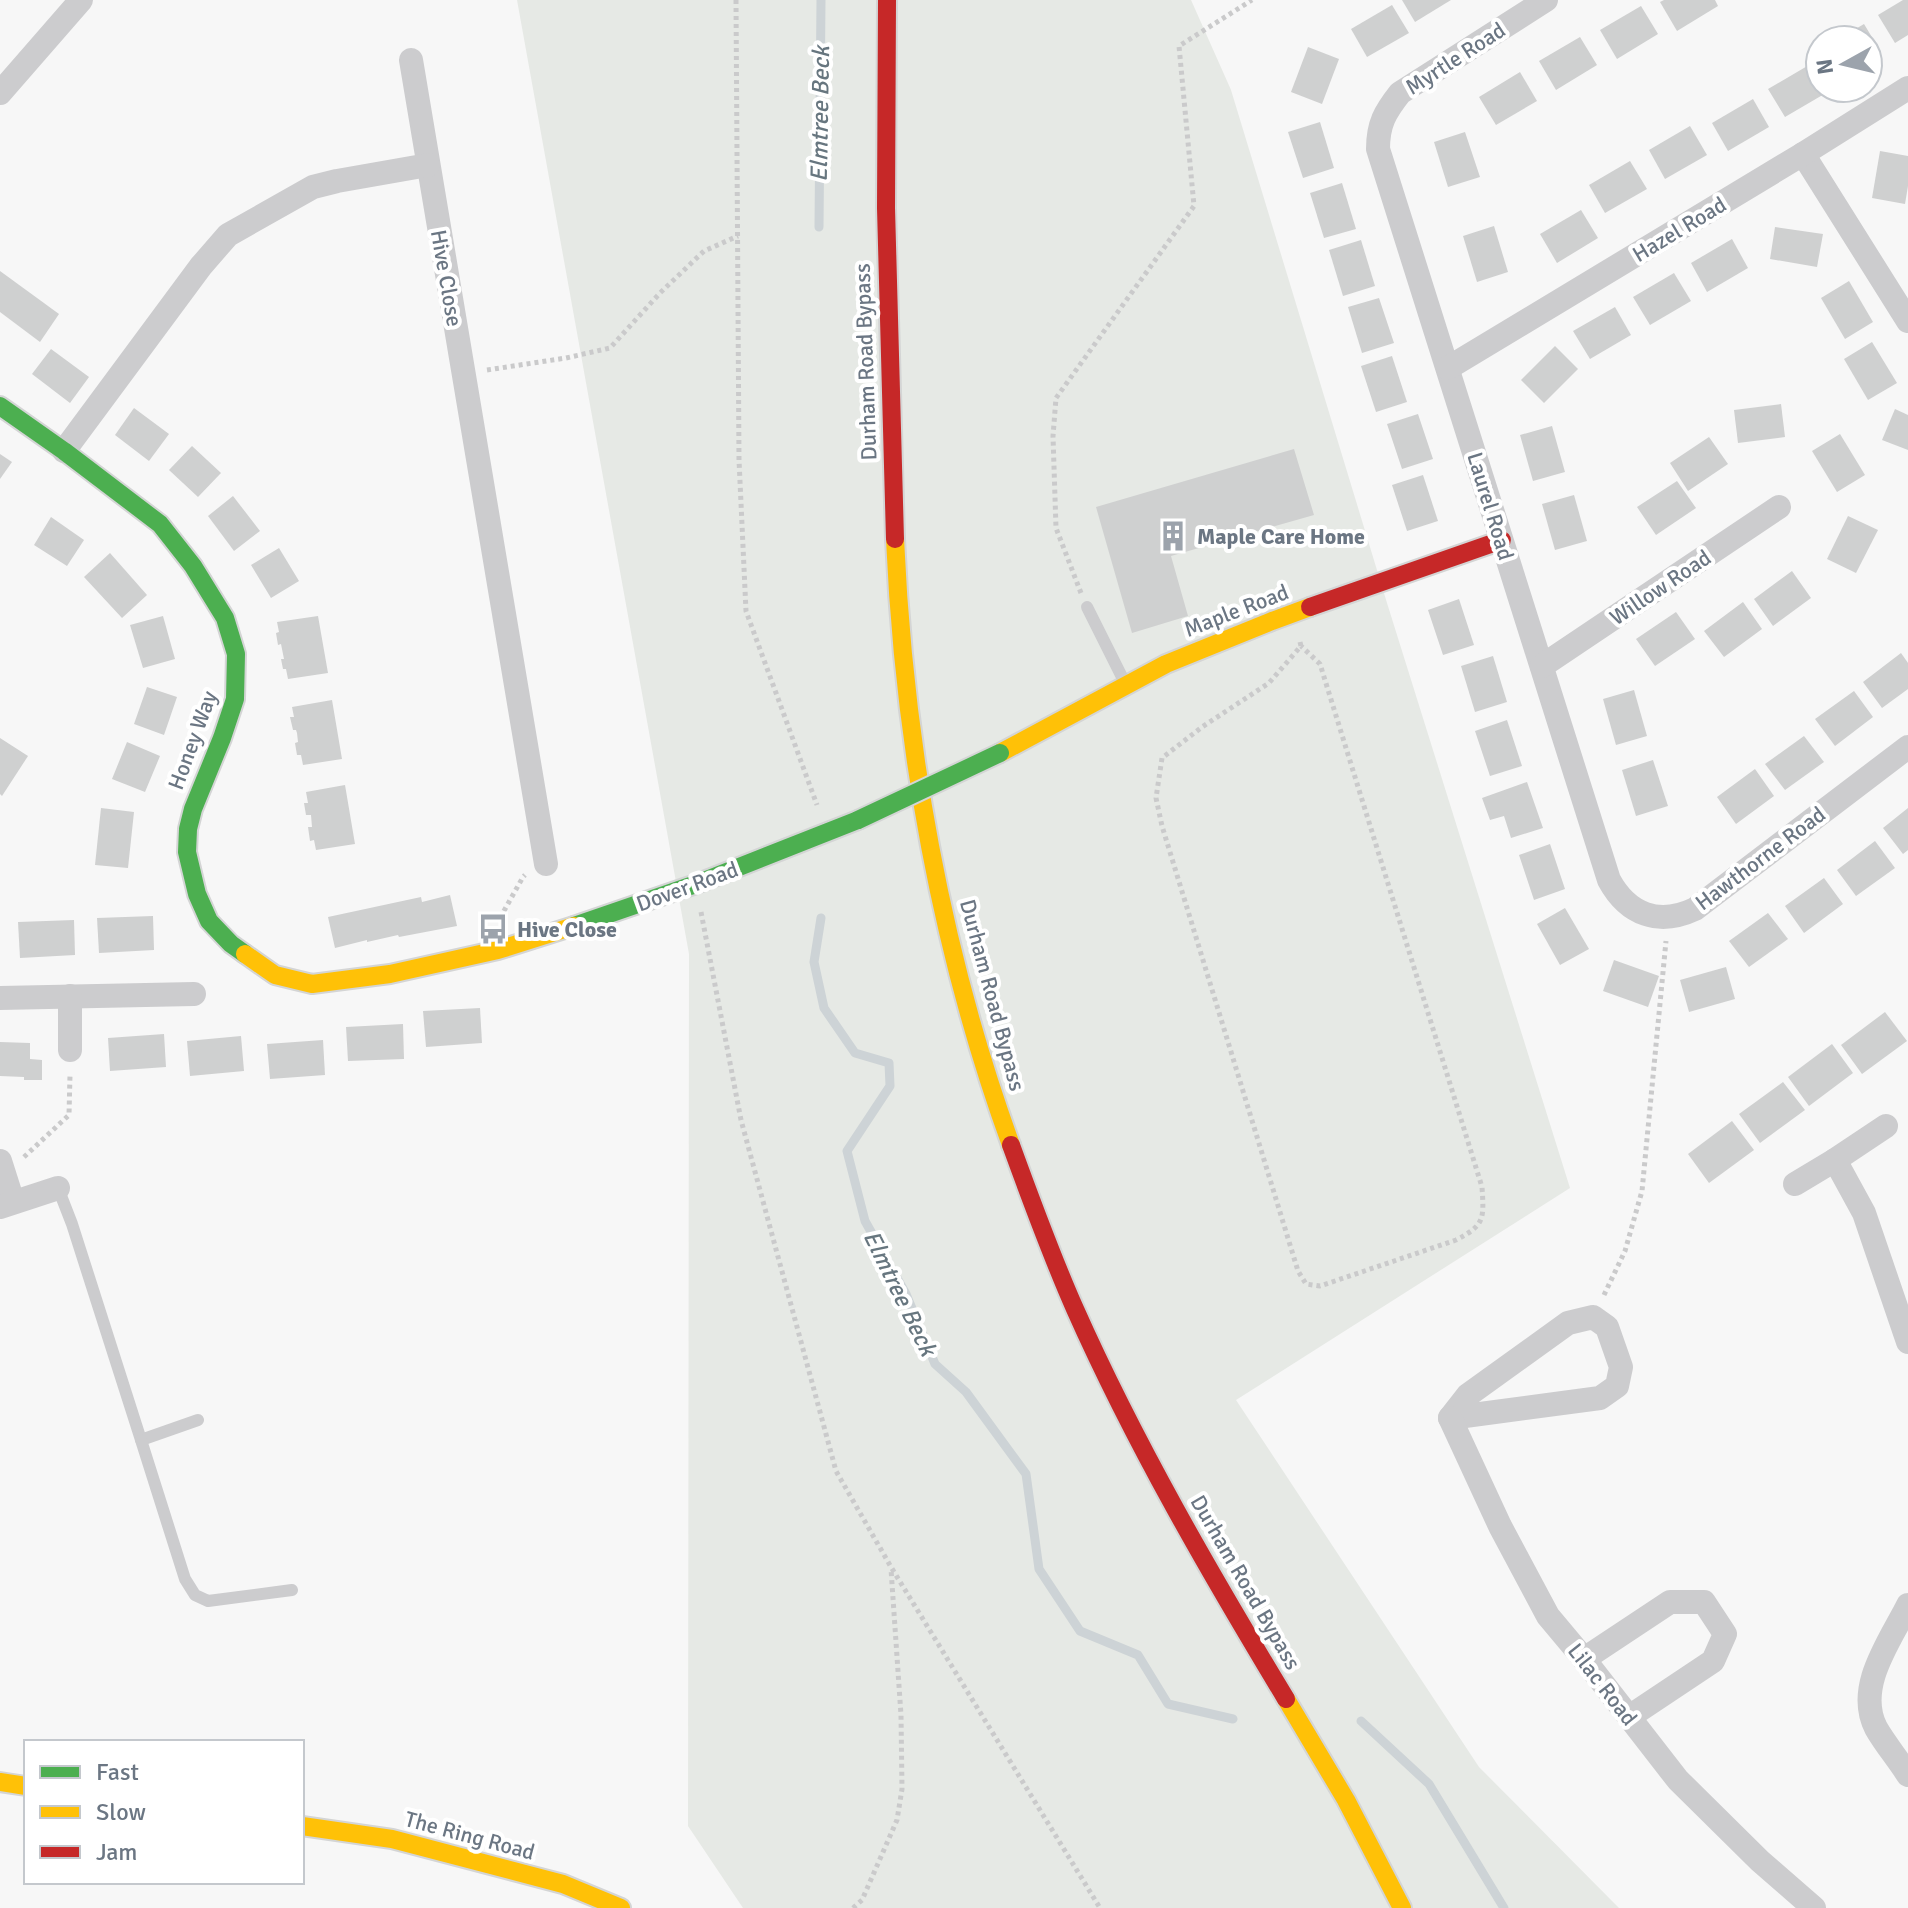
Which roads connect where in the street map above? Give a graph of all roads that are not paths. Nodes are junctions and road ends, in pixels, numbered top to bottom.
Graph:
1 (81, 0) edge
2 (887, 0) edge
3 (1546, 0) edge
4 (411, 60) dead end
5 (1908, 88) edge
6 (0, 93) edge
7 (1378, 131) joint
8 (1803, 154) junction
9 (428, 165) junction
10 (1908, 321) edge
11 (1448, 368) junction
12 (0, 406) edge
13 (64, 451) junction
14 (1779, 507) dead end
15 (1502, 540) junction
16 (1087, 607) road end
17 (1542, 666) junction
18 (1126, 686) junction
19 (1908, 747) edge
20 (1000, 753) joint
21 (546, 864) road end
22 (1609, 880) joint
23 (312, 984) joint
24 (194, 994) dead end
25 (70, 996) junction
26 (0, 998) edge
27 (70, 1050) road end
28 (1886, 1126) dead end
29 (1835, 1160) junction
30 (2, 1168) edge
31 (1795, 1184) dead end
32 (58, 1188) joint
33 (7, 1205) edge
34 (1908, 1342) edge
35 (1450, 1418) junction
36 (198, 1420) dead end
37 (141, 1440) junction
38 (292, 1590) dead end
39 (1908, 1605) edge
40 (1584, 1659) junction
41 (1629, 1717) junction
42 (1908, 1774) edge
43 (0, 1782) edge
44 (24, 1786) edge
45 (304, 1826) edge
46 (621, 1908) edge
47 (1402, 1908) edge
48 (1814, 1908) edge

1 - 6 street
2 - 47 main road, Durham Road Bypass
3 - 7 street, Myrtle Road
4 - 9 street, Hive Close
5 - 8 street, Hazel Road
7 - 11 street, Laurel Road
8 - 10 street
8 - 11 street, Hazel Road
9 - 13 street
9 - 21 street, Hive Close
11 - 15 street, Laurel Road
12 - 13 main road, Honey Way
13 - 23 main road, Honey Way
14 - 17 street, Willow Road
15 - 17 street, Laurel Road
15 - 18 main road, Maple Road
16 - 18 lane
17 - 22 street, Laurel Road
18 - 20 main road, Maple Road
19 - 22 street, Hawthorne Road
20 - 23 main road, Dover Road, bridge
24 - 25 street
25 - 26 street
25 - 27 street
28 - 29 street
29 - 31 street
29 - 34 street
30 - 33 street
32 - 33 street
32 - 37 lane
35 - 35 street
35 - 40 street, Lilac Road
36 - 37 lane
37 - 38 lane
39 - 42 street
40 - 41 street, Lilac Road
40 - 41 street
41 - 48 street, Lilac Road
43 - 44 main road
45 - 46 main road, The Ring Road

